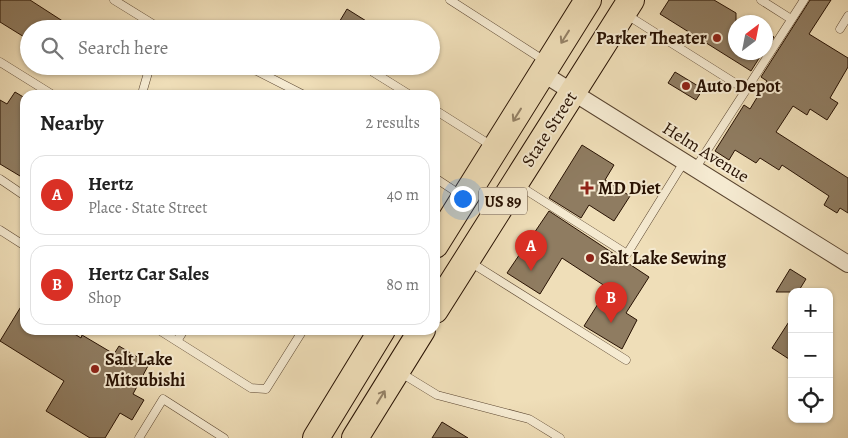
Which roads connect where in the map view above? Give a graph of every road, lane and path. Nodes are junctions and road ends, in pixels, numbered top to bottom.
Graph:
1 (114, 0) edge
2 (450, 0) edge
3 (588, 0) edge
4 (761, 0) edge
5 (804, 0) edge
6 (627, 7) edge
7 (848, 16) edge
8 (791, 19) junction
9 (146, 20) edge
10 (840, 28) dead end
11 (0, 62) edge
12 (546, 68) junction
13 (20, 74) edge
14 (21, 75) edge
15 (147, 75) edge
16 (265, 75) edge
17 (378, 75) edge
18 (45, 90) edge
19 (143, 90) edge
20 (294, 90) edge
21 (402, 90) edge
22 (746, 90) junction
23 (573, 92) junction
24 (440, 113) edge
25 (496, 148) junction
26 (689, 165) junction
27 (0, 179) edge
28 (440, 181) edge
29 (514, 182) junction
30 (20, 193) edge
31 (465, 198) junction
32 (0, 230) edge
33 (440, 237) edge
34 (20, 243) edge
35 (466, 260) junction
36 (848, 264) edge
37 (440, 302) edge
38 (167, 335) edge
39 (181, 335) edge
40 (300, 335) edge
41 (379, 335) edge
42 (419, 335) edge
43 (177, 341) junction
44 (626, 360) dead end
45 (397, 370) junction
46 (138, 438) edge
47 (224, 438) edge
48 (316, 438) edge
49 (355, 438) edge
50 (560, 438) edge

1 - 9 lane
2 - 12 lane
3 -> 12 main road, State Street / US 89
4 - 8 lane
5 - 8 lane
6 - 22 lane
6 - 23 main road, State Street / US 89
7 - 10 lane
8 - 22 lane
11 - 13 lane
12 - 23 street, Helm Avenue
12 -> 25 main road, State Street / US 89
14 - 18 lane
15 - 19 lane
16 - 20 lane
17 - 21 lane
22 - 26 lane
23 - 26 street, Helm Avenue
23 - 29 main road, State Street / US 89
24 - 25 lane
25 - 31 main road, State Street / US 89
26 - 29 lane
26 - 36 street, Helm Avenue
27 - 30 lane
28 - 31 lane
29 - 35 main road, State Street / US 89
31 - 33 main road, State Street / US 89
32 - 34 lane
35 - 37 main road, State Street / US 89
35 - 44 lane
38 - 43 lane
39 - 43 lane
40 - 43 lane
41 - 48 main road
42 - 45 main road
49 -> 45 main road
45 - 50 lane
46 - 47 lane

